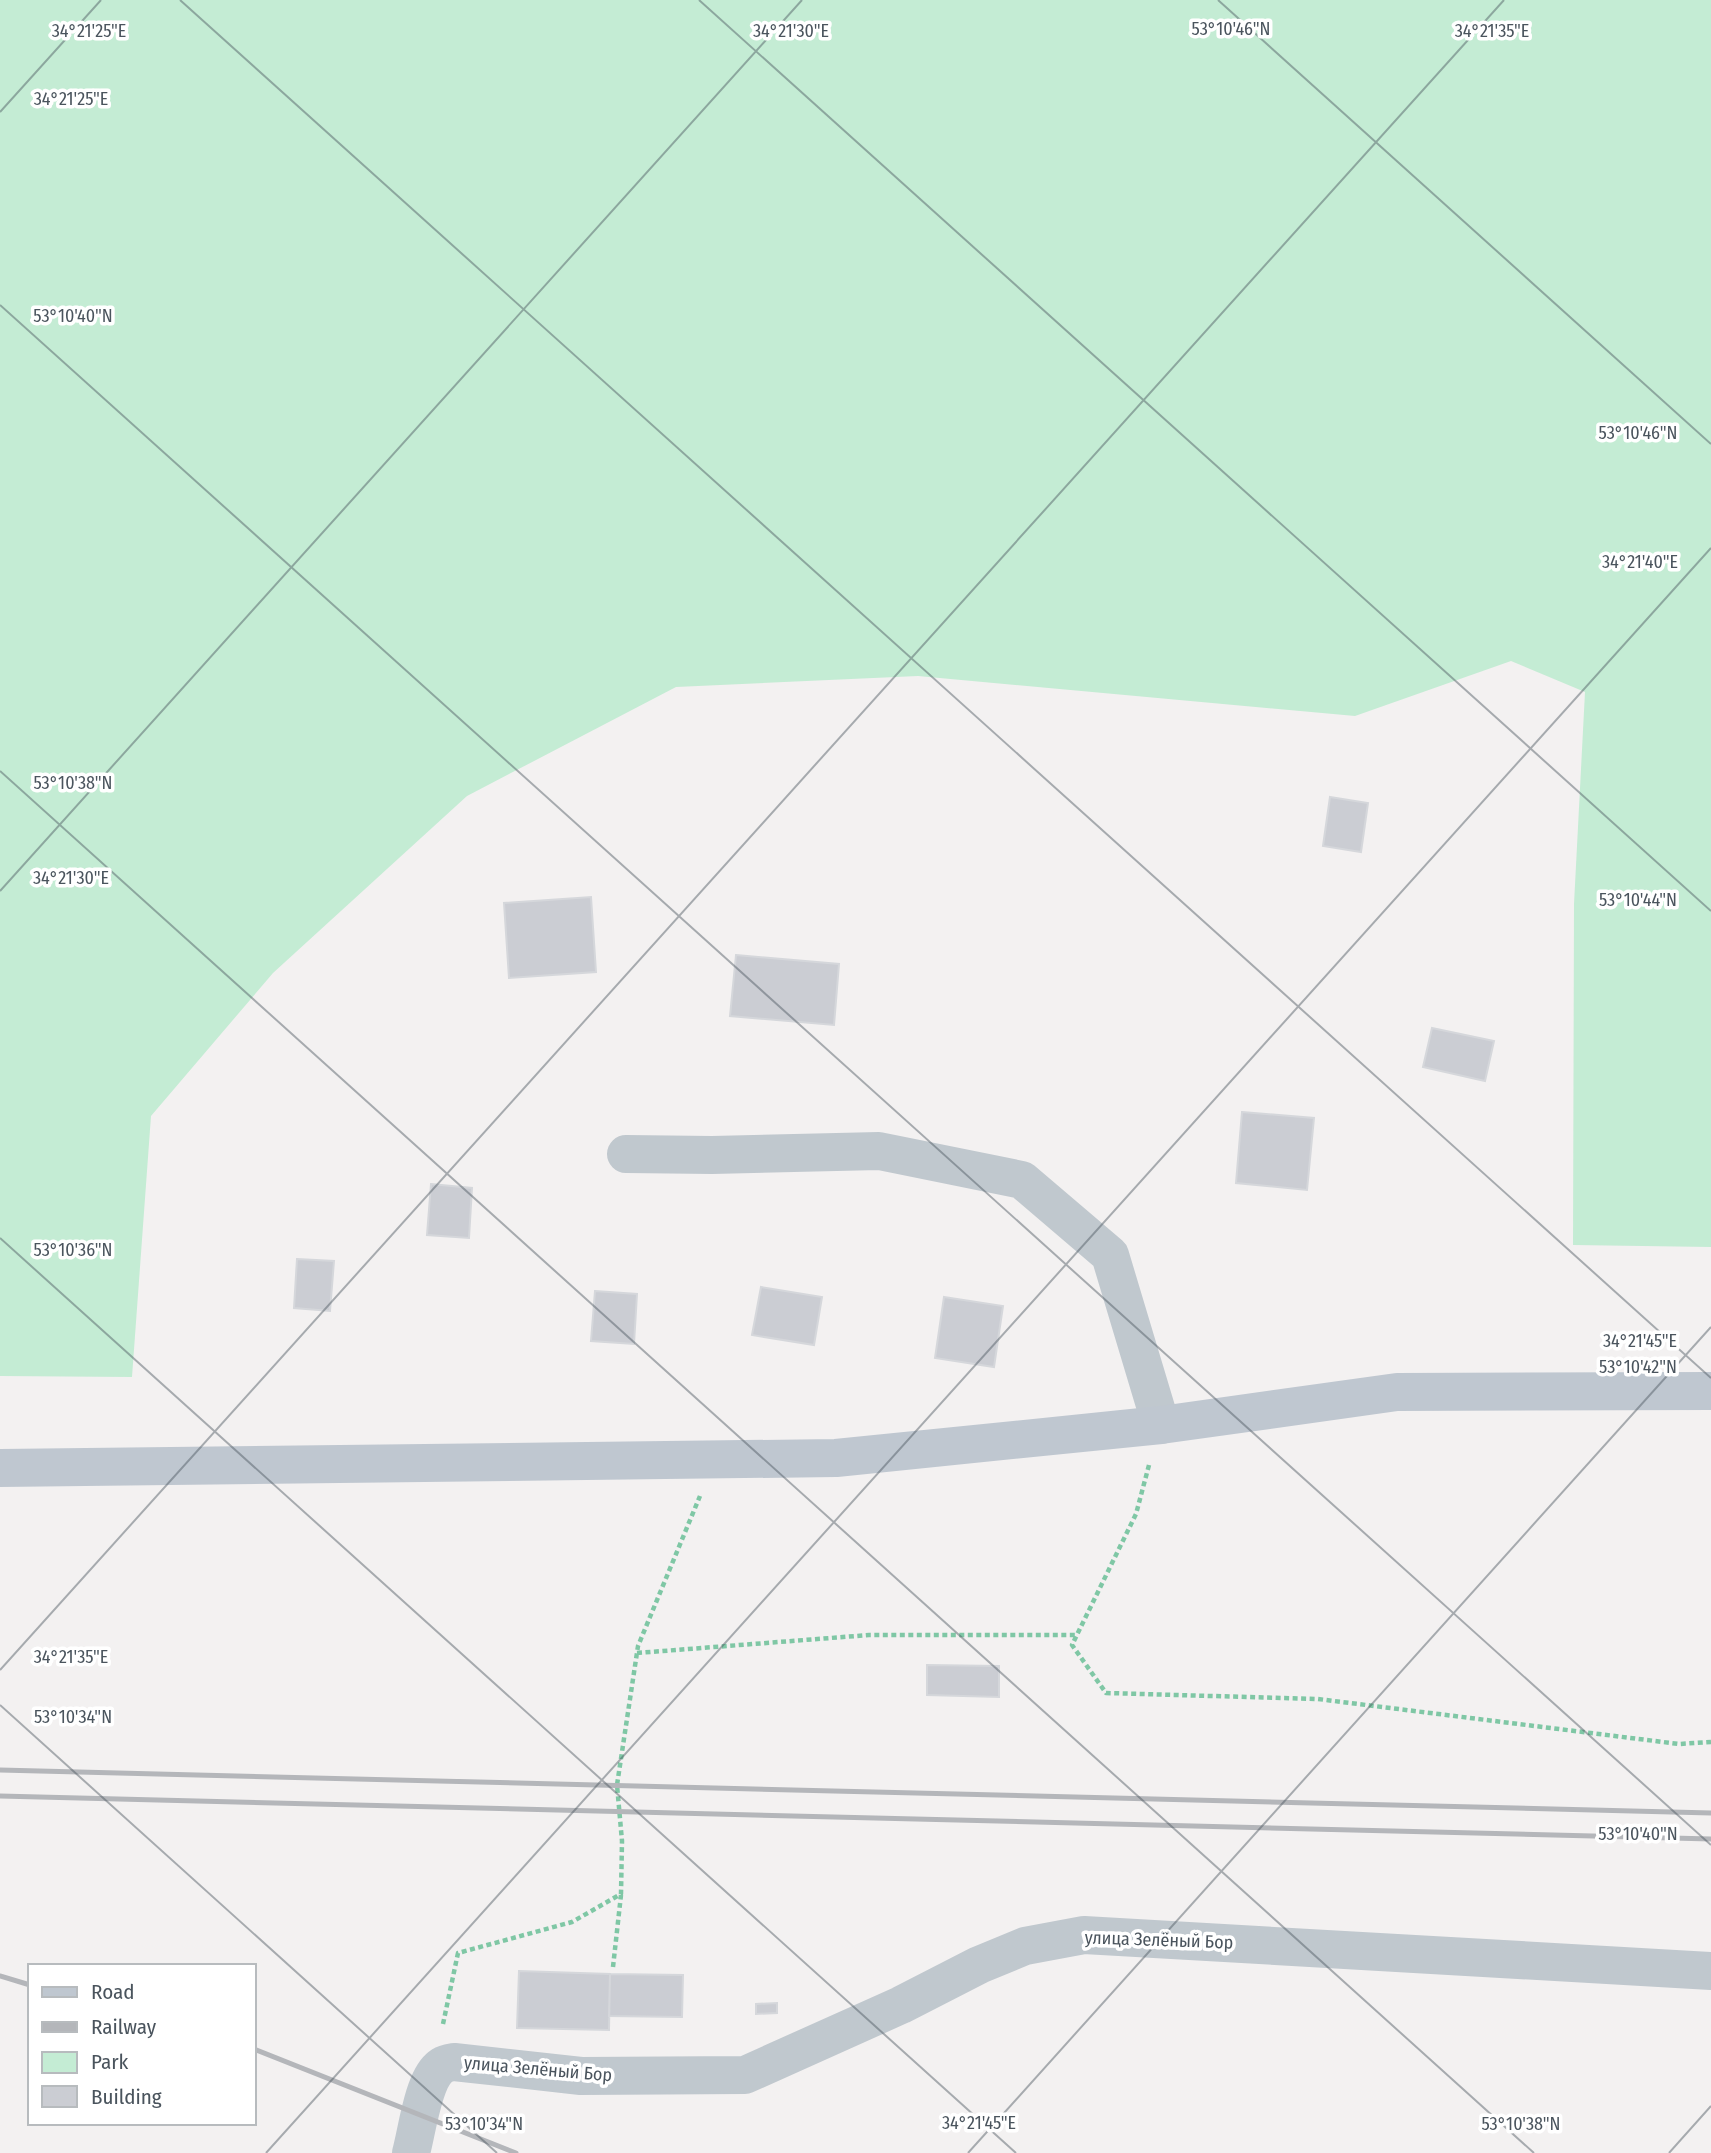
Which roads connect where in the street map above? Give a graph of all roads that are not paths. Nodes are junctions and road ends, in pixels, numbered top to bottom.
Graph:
1 (626, 1154) dead end
2 (1711, 1391) edge
3 (1161, 1425) junction
4 (0, 1468) edge
5 (1711, 1971) edge
6 (411, 2153) edge

1 - 3 street
2 - 3 main road
3 - 4 main road
5 - 6 street, улица Зелёный Бор

